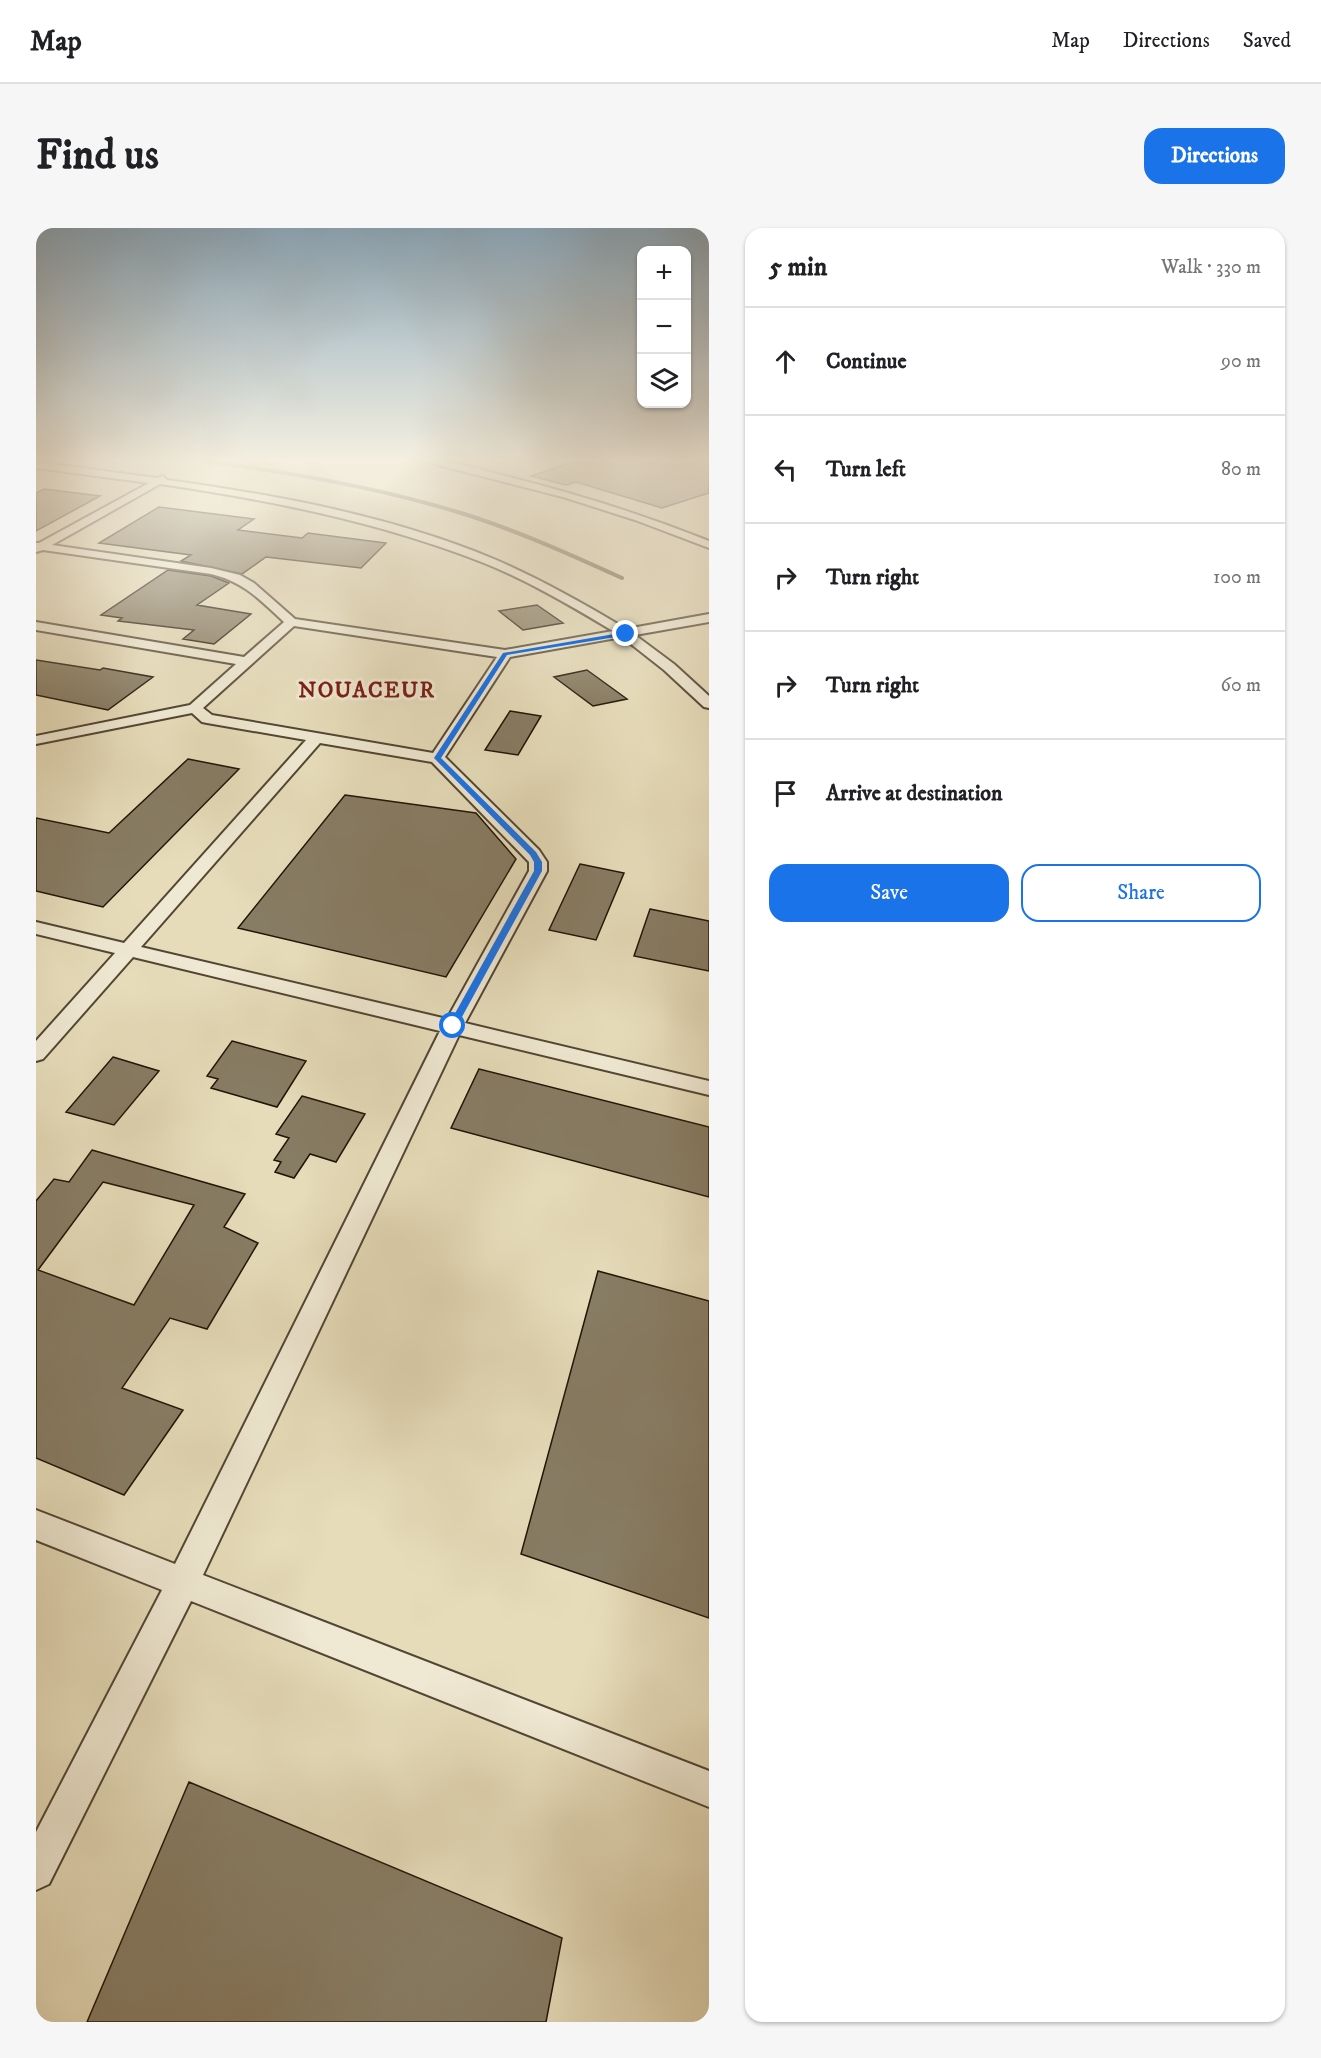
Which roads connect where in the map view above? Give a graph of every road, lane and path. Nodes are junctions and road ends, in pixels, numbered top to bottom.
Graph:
1 (447, 543) edge
2 (38, 548) edge
3 (709, 618) edge
4 (291, 622) junction
5 (36, 626) edge
6 (631, 633) junction
7 (36, 636) edge
8 (505, 654) junction
9 (242, 666) junction
10 (709, 686) edge
11 (709, 704) edge
12 (195, 708) junction
13 (207, 719) junction
14 (316, 738) junction
15 (36, 740) edge
16 (93, 744) dead end
17 (437, 758) junction
18 (36, 928) edge
19 (129, 951) junction
20 (453, 1026) junction
21 (36, 1054) edge
22 (709, 1088) edge
23 (36, 1524) edge
24 (183, 1582) junction
25 (709, 1789) edge
26 (36, 1871) edge

1 - 6 street
2 - 4 street
3 - 6 street
4 - 8 street
4 - 9 street
5 - 9 street
6 - 8 street
6 - 10 street
6 - 11 street
7 - 9 street
8 - 17 street
9 - 12 street
12 - 13 street
12 - 15 street
13 - 14 street
13 - 16 street
14 - 17 street
14 - 19 street
17 - 20 street
18 - 19 street
19 - 20 street
19 - 21 street
20 - 22 street
20 - 24 street
23 - 24 street
24 - 25 street
24 - 26 street

